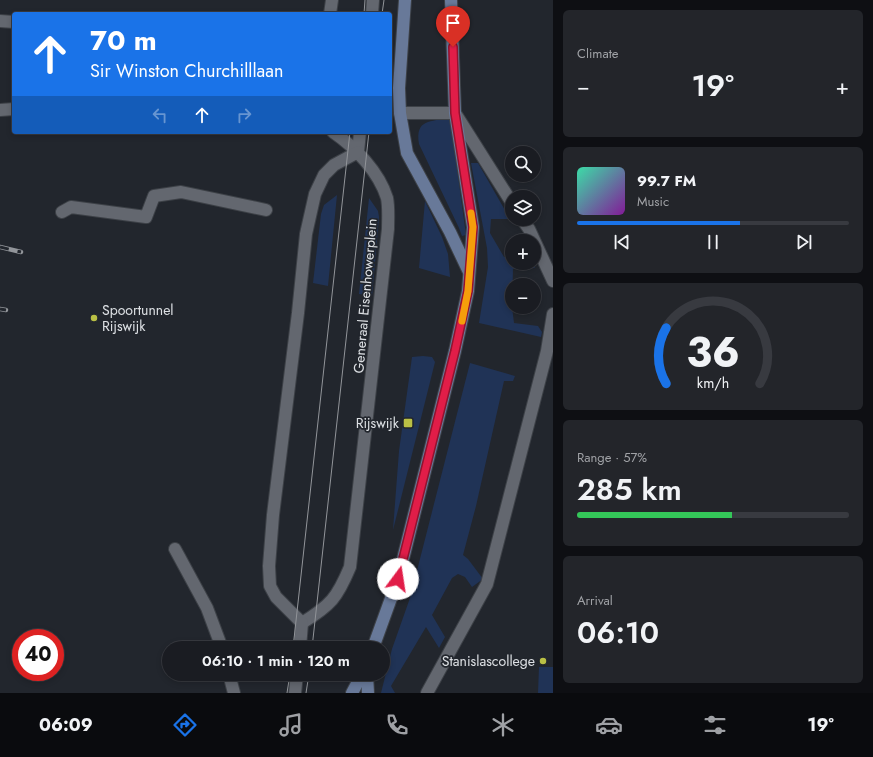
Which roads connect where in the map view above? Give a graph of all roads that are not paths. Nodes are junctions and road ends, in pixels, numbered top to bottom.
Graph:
1 (332, 0) edge
2 (373, 0) edge
3 (405, 0) edge
4 (451, 0) edge
5 (330, 12) edge
6 (372, 12) edge
7 (0, 21) edge
8 (12, 22) edge
9 (12, 109) edge
10 (0, 110) edge
11 (400, 113) junction
12 (455, 113) junction
13 (336, 134) edge
14 (360, 134) edge
15 (358, 152) junction
16 (505, 192) edge
17 (266, 210) dead end
18 (62, 212) dead end
19 (527, 226) edge
20 (469, 271) junction
21 (553, 281) edge
22 (553, 314) edge
23 (175, 549) dead end
24 (302, 623) junction
25 (219, 641) edge
26 (301, 641) edge
27 (376, 641) edge
28 (231, 681) edge
29 (296, 681) edge
30 (358, 681) edge
31 (367, 681) edge
32 (234, 693) edge
33 (295, 693) edge
34 (352, 693) edge
35 (368, 693) edge
36 (427, 693) edge

1 - 5 street
2 - 6 street
3 - 11 street
4 - 12 street
7 - 8 street
9 - 10 street
11 - 12 street
11 - 20 street
12 - 16 street
12 - 20 street
13 - 15 street, Generaal Eisenhowerplein
14 - 15 street
15 - 24 street, Generaal Eisenhowerplein
15 - 24 street
17 - 18 street
19 - 21 street
20 - 27 street
22 - 36 street
23 - 25 street
24 - 26 street
28 - 32 street
29 - 33 street
30 - 34 street
31 - 35 street

